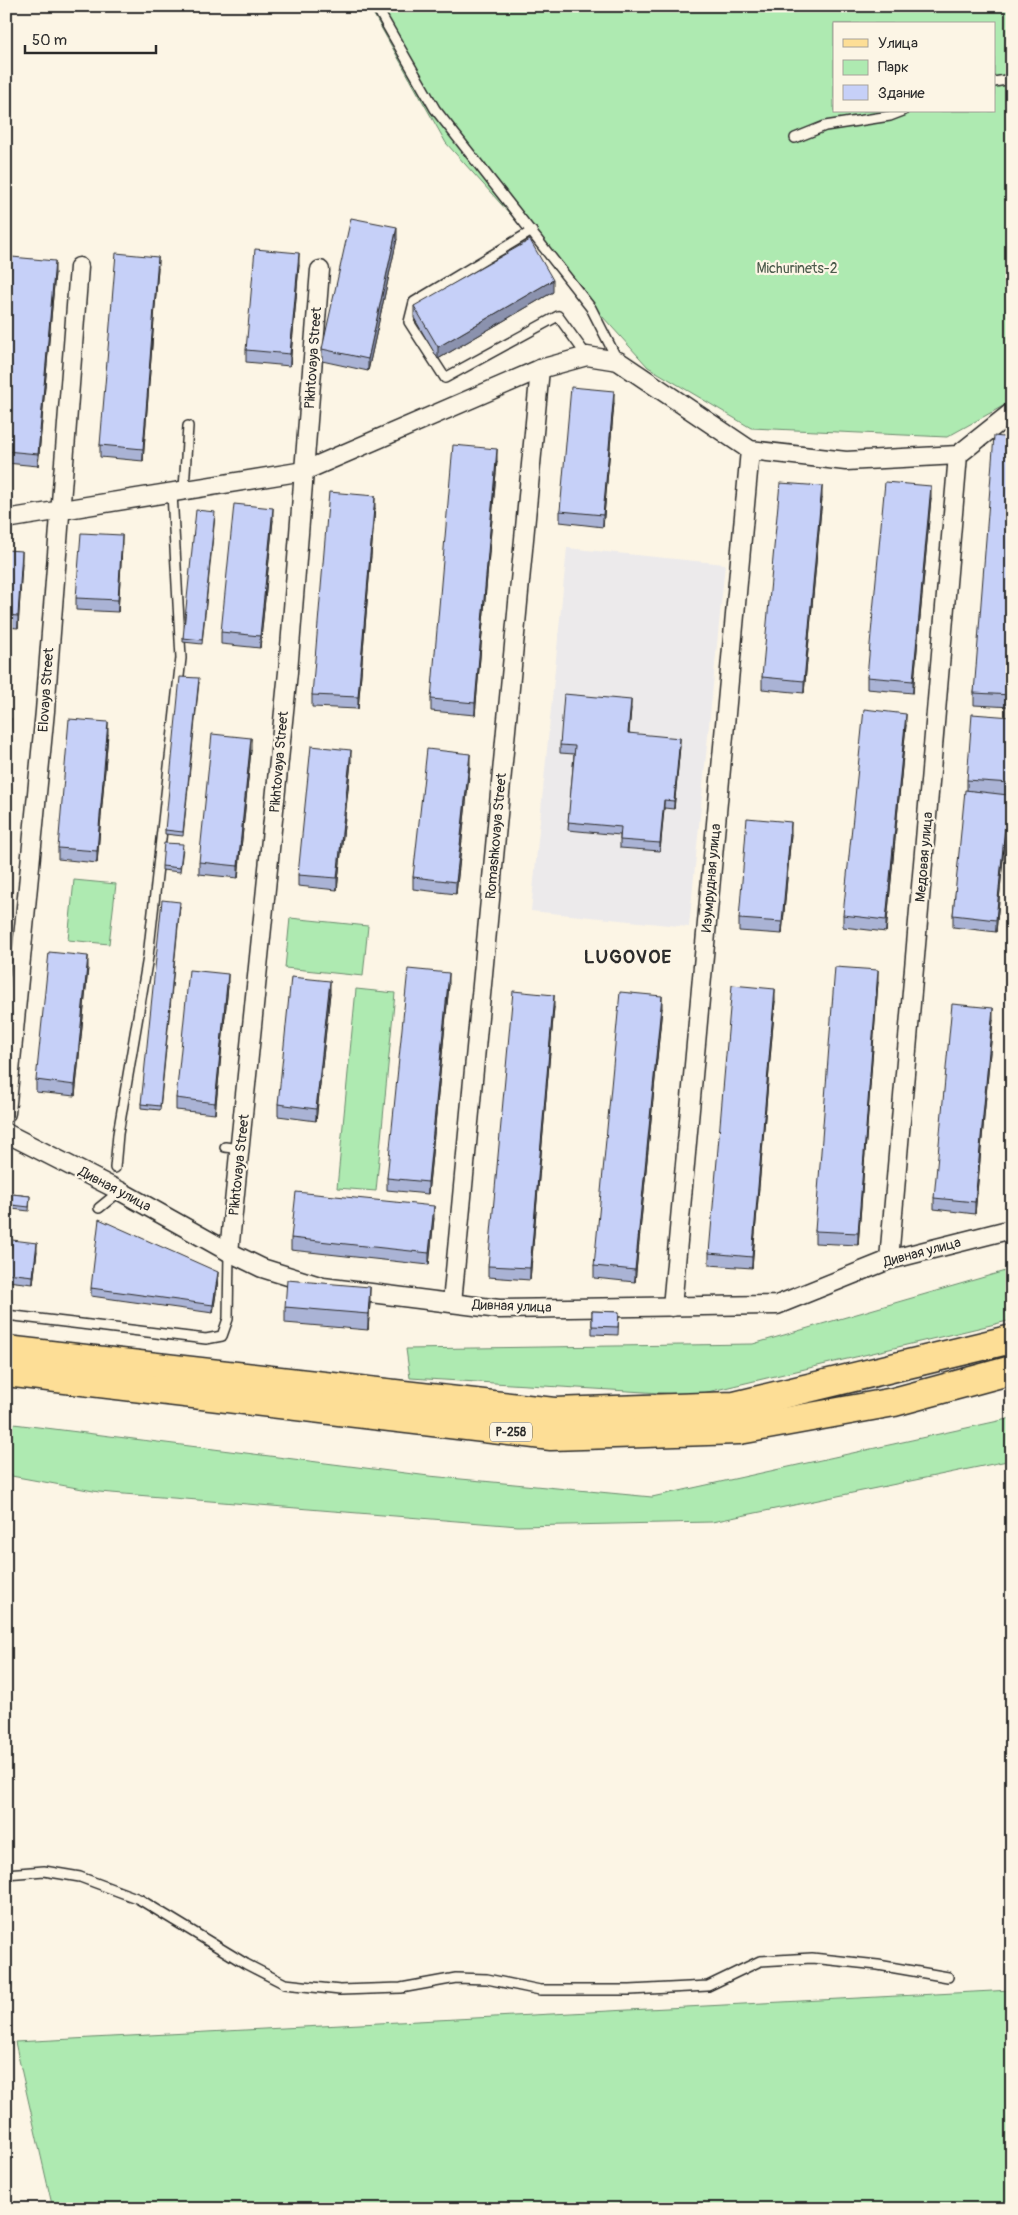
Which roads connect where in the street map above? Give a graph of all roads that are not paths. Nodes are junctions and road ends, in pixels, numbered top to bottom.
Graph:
1 (376, 6) edge
2 (1012, 79) edge
3 (996, 82) edge
4 (900, 112) edge
5 (794, 138) dead end
6 (532, 231) junction
7 (79, 267) dead end
8 (320, 270) dead end
9 (587, 356) junction
10 (618, 361) junction
11 (540, 369) junction
12 (1012, 412) edge
13 (188, 426) dead end
14 (750, 450) junction
15 (958, 455) junction
16 (304, 471) junction
17 (178, 491) junction
18 (59, 510) junction
19 (6, 519) edge
20 (6, 1113) edge
21 (6, 1133) edge
22 (115, 1168) dead end
23 (120, 1191) junction
24 (99, 1208) dead end
25 (1012, 1228) edge
26 (230, 1252) junction
27 (889, 1260) junction
28 (452, 1303) junction
29 (672, 1306) junction
30 (6, 1315) edge
31 (1012, 1338) edge
32 (6, 1350) edge
33 (1012, 1370) edge
34 (6, 1372) edge
35 (6, 1874) edge
36 (948, 1977) dead end

1 - 6 lane
2 - 3 lane
4 - 5 lane
6 - 9 lane
6 - 10 lane
7 - 18 street, Elovaya Street
8 - 16 street, Pikhtovaya Street
9 - 10 street
9 - 11 street
10 - 14 street
11 - 16 street
11 - 28 street, Romashkovaya Street
12 - 15 street
13 - 17 lane
14 - 15 street
14 - 29 street, Изумрудная улица
15 - 27 street, Медовая улица
16 - 17 street
16 - 26 street, Pikhtovaya Street
17 - 18 street
17 - 22 lane
18 - 19 street
18 - 20 street, Elovaya Street
21 - 23 street, Дивная улица
23 - 24 lane
23 - 26 street, Дивная улица
25 - 27 street, Дивная улица
26 - 28 street, Дивная улица
26 - 30 lane
27 - 29 street, Дивная улица
28 - 29 street, Дивная улица
31 - 32 main road
33 - 34 main road, Р-258
35 - 36 lane

